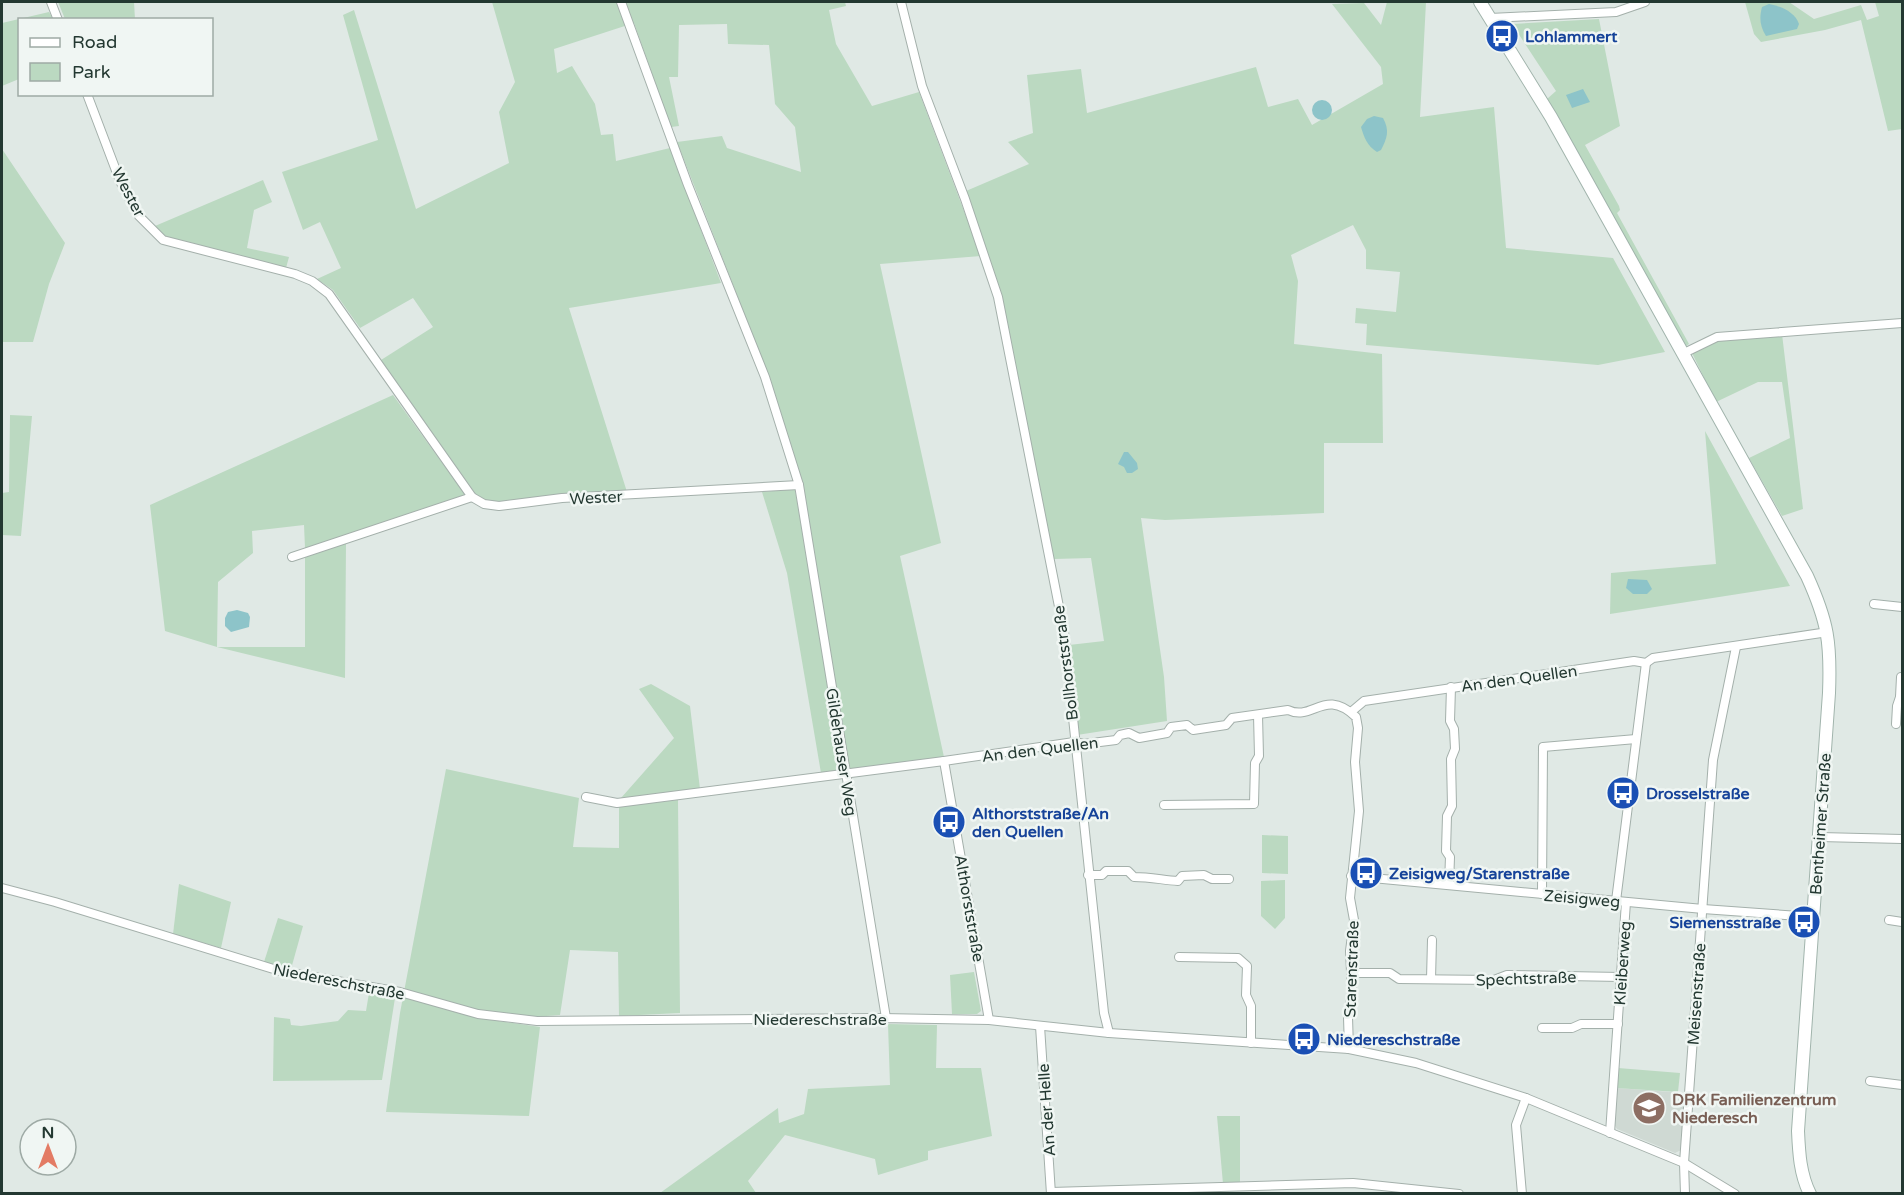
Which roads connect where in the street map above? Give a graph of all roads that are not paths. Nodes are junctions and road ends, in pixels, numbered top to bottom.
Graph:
1 (51, 2) edge
2 (621, 2) edge
3 (901, 2) edge
4 (1480, 2) edge
5 (1645, 2) edge
6 (57, 18) edge
7 (1490, 18) junction
8 (88, 96) edge
9 (1902, 323) edge
10 (1682, 354) junction
11 (799, 485) junction
12 (472, 497) junction
13 (292, 557) dead end
14 (1874, 604) dead end
15 (1902, 607) edge
16 (1828, 632) junction
17 (1736, 647) junction
18 (1646, 663) junction
19 (1901, 677) dead end
20 (1451, 687) junction
21 (1901, 697) edge
22 (1351, 712) junction
23 (1258, 715) junction
24 (1896, 724) dead end
25 (1636, 739) junction
26 (1074, 742) junction
27 (944, 761) junction
28 (846, 774) junction
29 (586, 797) dead end
30 (1164, 805) dead end
31 (1820, 837) junction
32 (1902, 839) edge
33 (1088, 875) junction
34 (1351, 876) junction
35 (1229, 879) dead end
36 (1449, 884) junction
37 (2, 888) edge
38 (1542, 894) junction
39 (1616, 901) junction
40 (1626, 902) junction
41 (1703, 909) junction
42 (1814, 917) junction
43 (1889, 920) dead end
44 (1902, 922) edge
45 (1432, 940) dead end
46 (1179, 957) dead end
47 (1351, 973) junction
48 (1621, 977) junction
49 (1431, 979) junction
50 (886, 1018) junction
51 (989, 1020) junction
52 (1618, 1024) junction
53 (1040, 1026) junction
54 (1542, 1028) dead end
55 (1109, 1033) junction
56 (1251, 1043) junction
57 (1349, 1050) junction
58 (1870, 1081) dead end
59 (1902, 1085) edge
60 (1526, 1098) junction
61 (1610, 1133) junction
62 (1684, 1163) junction
63 (1051, 1193) edge
64 (1459, 1194) edge
65 (1521, 1194) edge
66 (1685, 1194) edge
67 (1735, 1194) edge
68 (1810, 1194) edge

1 - 6 street
2 - 11 street
3 - 26 street, Bollhorststraße
4 - 7 main road, Bentheimer Straße
5 - 7 street
7 - 10 main road, Bentheimer Straße
8 - 12 street, Wester
9 - 10 street
10 - 16 main road, Bentheimer Straße
11 - 12 street, Wester
11 - 28 street, Gildehauser Weg
12 - 13 street
14 - 15 street
16 - 17 street, An den Quellen
16 - 31 main road, Bentheimer Straße
17 - 18 street, An den Quellen
17 - 41 street, Meisenstraße
18 - 20 street, An den Quellen
18 - 25 street
19 - 21 street
20 - 22 street, An den Quellen
20 - 36 street
21 - 24 street
22 - 23 street, An den Quellen
22 - 34 street, Starenstraße
23 - 26 street, An den Quellen
23 - 30 street
25 - 38 street
25 - 39 street
26 - 27 street, An den Quellen
26 - 33 street, Bollhorststraße
27 - 28 street, An den Quellen
27 - 51 street, Althorststraße
28 - 29 street, An den Quellen
28 - 50 street, Gildehauser Weg
31 - 32 street
31 - 42 main road, Bentheimer Straße
33 - 35 street
33 - 55 street, Bollhorststraße
34 - 36 street, Zeisigweg
34 - 47 street, Starenstraße
36 - 38 street, Zeisigweg
37 - 50 street, Niedereschstraße
38 - 39 street, Zeisigweg
39 - 40 street, Zeisigweg
40 - 41 street, Zeisigweg
40 - 48 street, Kleiberweg
41 - 42 street, Zeisigweg
41 - 62 street, Meisenstraße
42 - 68 main road, Bentheimer Straße
43 - 44 street
45 - 49 street
46 - 56 street
47 - 49 street, Spechtstraße
47 - 57 street, Starenstraße
48 - 49 street, Spechtstraße
48 - 52 street, Kleiberweg
50 - 51 street, Niedereschstraße
51 - 53 street, Niedereschstraße
52 - 54 street, Kleiberweg
52 - 61 street, Kleiberweg
53 - 55 street, Niedereschstraße
53 - 63 street, An der Helle
55 - 56 street, Niedereschstraße
56 - 57 street, Niedereschstraße
57 - 60 street, Niedereschstraße
58 - 59 street
60 - 61 street, Niedereschstraße
60 - 65 street
61 - 62 street, Niedereschstraße
62 - 66 street, Meisenstraße
62 - 67 street, Niedereschstraße
63 - 64 street

